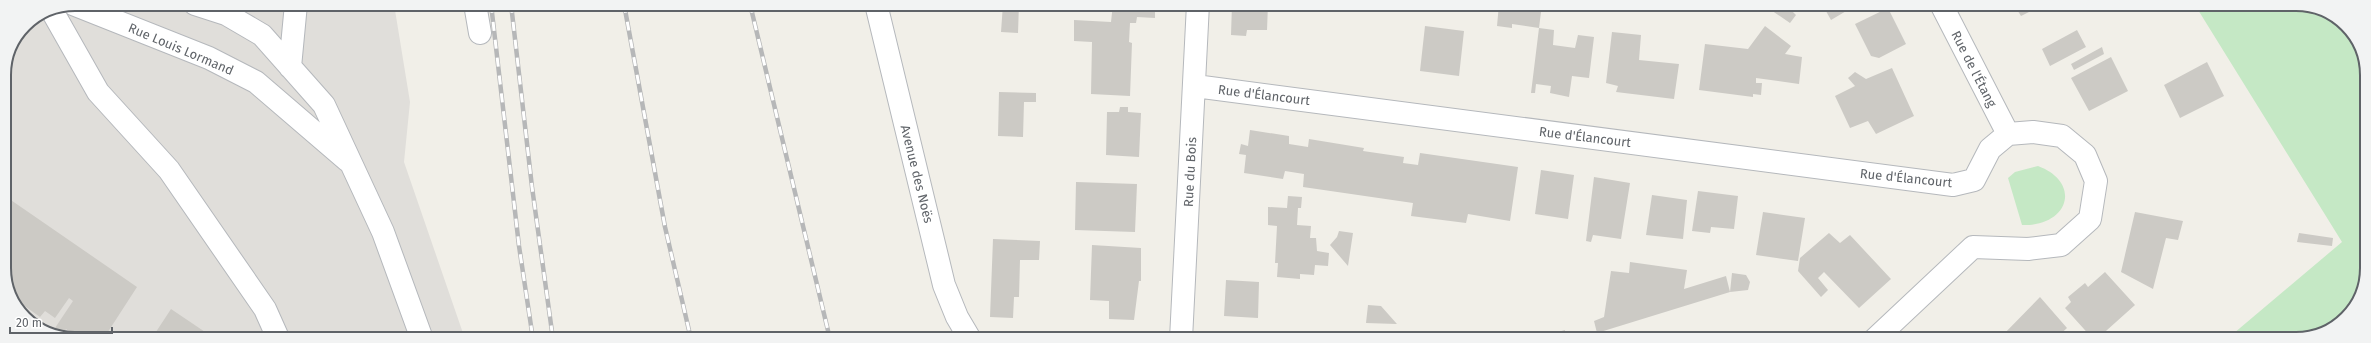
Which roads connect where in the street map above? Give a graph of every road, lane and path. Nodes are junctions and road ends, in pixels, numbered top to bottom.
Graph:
1 (91, 11) edge
2 (234, 11) edge
3 (295, 11) edge
4 (476, 11) edge
5 (878, 11) edge
6 (1198, 11) edge
7 (1945, 11) edge
8 (54, 15) edge
9 (480, 33) dead end
10 (290, 67) junction
11 (1195, 86) junction
12 (2008, 134) junction
13 (354, 167) junction
14 (275, 332) edge
15 (420, 332) edge
16 (966, 332) edge
17 (1181, 332) edge
18 (1882, 332) edge

1 - 13 street, Rue Louis Lormand
2 - 10 street, Rue Louis Lormand
3 - 10 street
4 - 9 street
5 - 16 street, Avenue des Noës
6 - 11 street, Rue du Bois
7 - 12 street, Rue de l'Étang
8 - 14 street
10 - 13 street, Rue Louis Lormand
11 - 12 street, Rue d'Élancourt
11 - 17 street, Rue du Bois
12 - 18 street
13 - 15 street, Rue Louis Lormand

